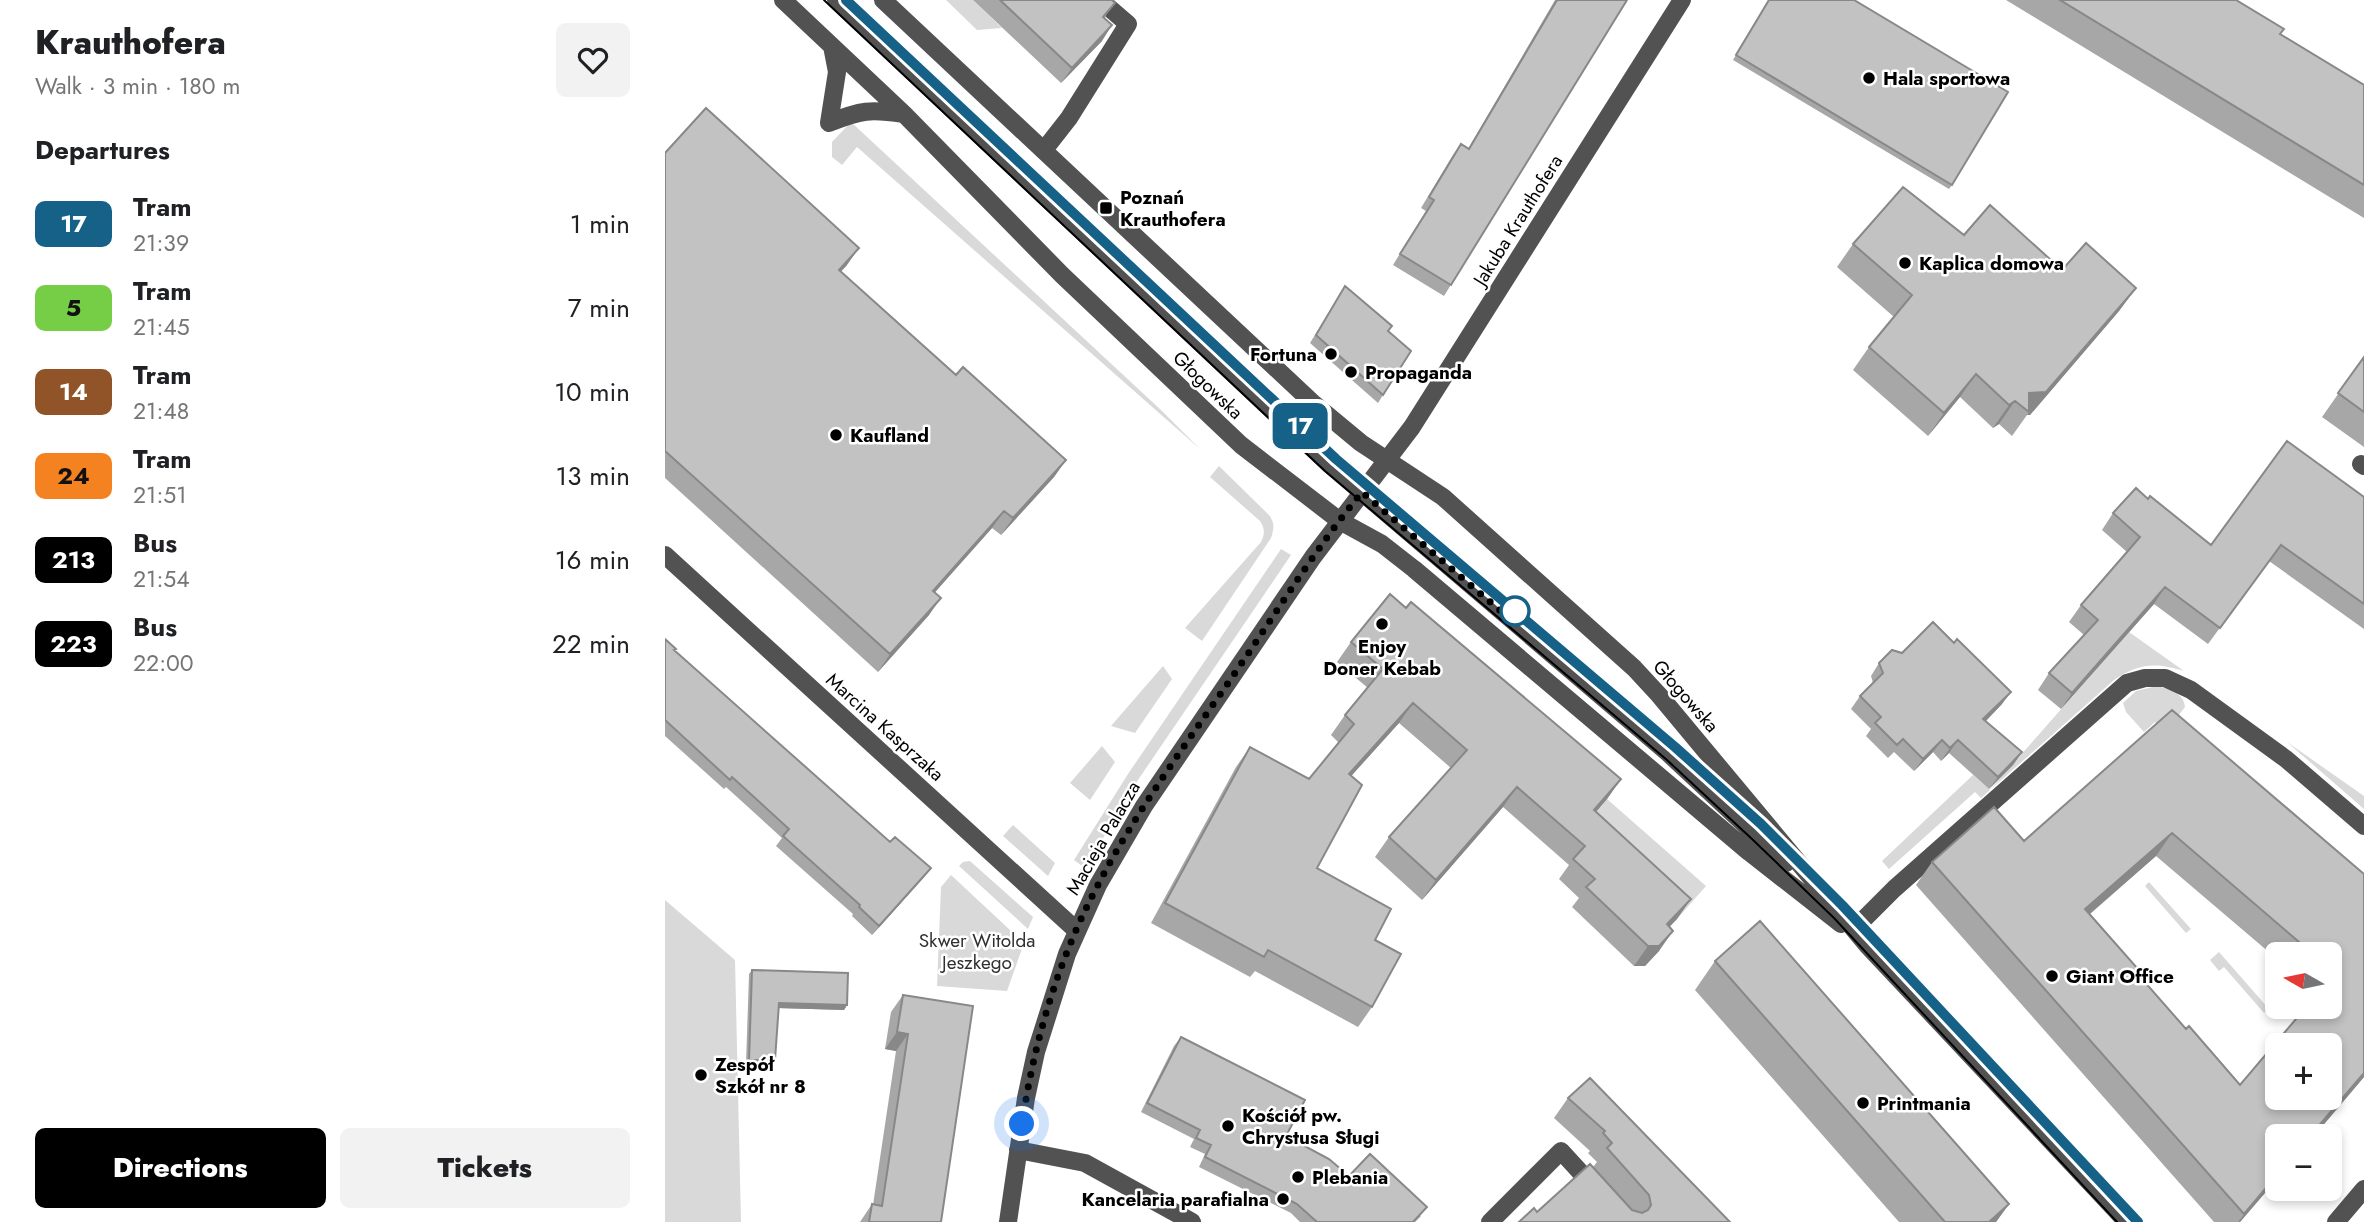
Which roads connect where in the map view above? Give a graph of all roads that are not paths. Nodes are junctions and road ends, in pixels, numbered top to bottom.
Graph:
1 (783, 0) edge
2 (836, 0) edge
3 (883, 0) edge
4 (1100, 0) edge
5 (1682, 0) edge
6 (832, 46) junction
7 (904, 114) junction
8 (1044, 150) junction
9 (1386, 460) junction
10 (1362, 492) junction
11 (1340, 521) junction
12 (665, 555) edge
13 (2364, 826) edge
14 (1854, 929) junction
15 (1076, 930) junction
16 (1867, 945) junction
17 (1018, 1150) junction
18 (2364, 1189) edge
19 (1007, 1222) edge
20 (1192, 1222) edge
21 (1490, 1222) edge
22 (1626, 1222) edge
23 (2127, 1222) edge
24 (2336, 1222) edge

1 - 6 street, Głogowska
2 - 10 street
3 - 8 street, Głogowska
4 - 8 street
5 - 9 street, Jakuba Krauthofera
6 - 7 street, Głogowska
6 - 7 street
7 - 11 street, Głogowska
8 - 9 street, Głogowska
9 - 10 street, Jakuba Krauthofera
9 - 14 street, Głogowska
10 - 11 street, Macieja Palacza
10 - 16 street
11 - 15 street, Macieja Palacza
11 - 16 street, Głogowska
12 - 15 street, Marcina Kasprzaka
13 - 14 street
14 - 16 street, Głogowska
15 - 17 street, Macieja Palacza
16 - 23 street, Głogowska
17 - 19 street, Macieja Palacza
17 - 20 street
18 - 24 street
21 - 22 street

